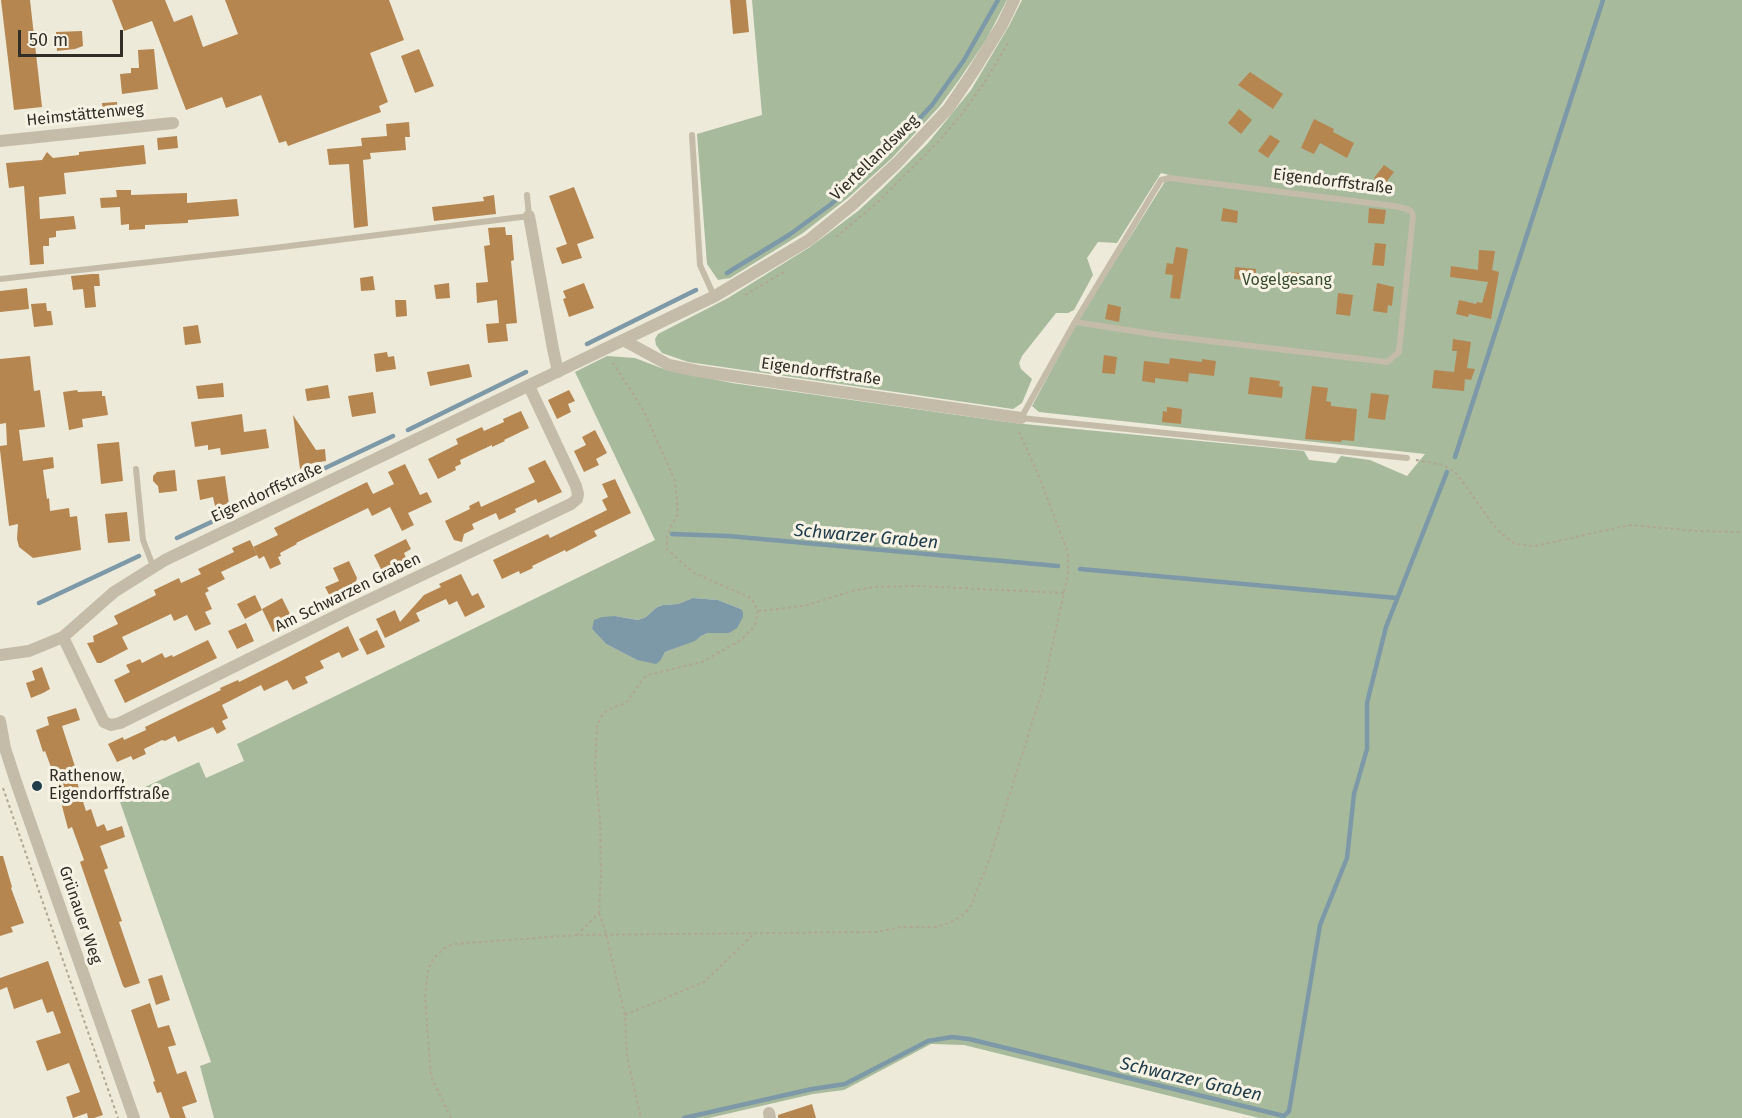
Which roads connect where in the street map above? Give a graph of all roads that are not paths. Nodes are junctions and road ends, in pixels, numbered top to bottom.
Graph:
1 (1014, 0) edge
2 (173, 123) dead end
3 (692, 135) dead end
4 (0, 141) edge
5 (528, 195) dead end
6 (530, 216) junction
7 (0, 279) edge
8 (715, 296) junction
9 (684, 310) joint
10 (1075, 322) junction
11 (623, 340) junction
12 (558, 372) junction
13 (529, 386) junction
14 (1021, 418) junction
15 (1407, 458) road end
16 (136, 469) dead end
17 (153, 566) junction
18 (63, 638) junction
19 (0, 655) edge
20 (0, 722) edge
21 (134, 1118) edge

1 - 8 street, Viertellandsweg
2 - 4 street, Heimstättenweg
3 - 8 lane
5 - 6 lane
6 - 7 lane
6 - 12 street
8 - 9 street, Viertellandsweg
9 - 11 street, Eigendorffstraße
10 - 10 lane, Eigendorffstraße
10 - 14 lane, Eigendorffstraße
11 - 12 street, Eigendorffstraße
11 - 14 street, Eigendorffstraße
12 - 13 street, Eigendorffstraße
13 - 17 street, Eigendorffstraße
13 - 18 street, Am Schwarzen Graben
14 - 15 lane, Eigendorffstraße
16 - 17 lane
17 - 18 street, Eigendorffstraße
18 - 19 street, Eigendorffstraße
20 - 21 street, Grünauer Weg

